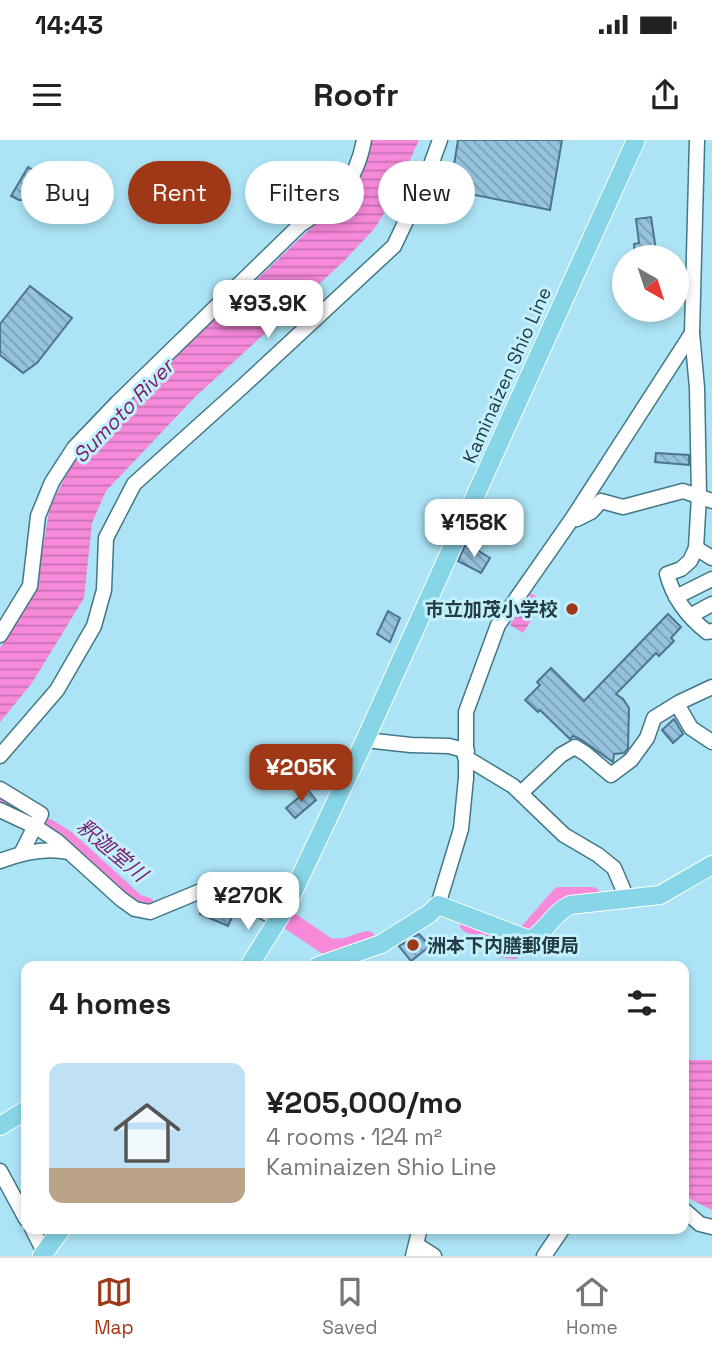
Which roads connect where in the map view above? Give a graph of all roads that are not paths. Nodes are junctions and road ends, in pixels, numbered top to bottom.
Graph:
1 (364, 140) edge
2 (440, 140) edge
3 (636, 140) edge
4 (697, 140) edge
5 (692, 333) junction
6 (706, 498) edge
7 (574, 516) junction
8 (696, 548) junction
9 (712, 558) edge
10 (712, 579) edge
11 (676, 597) junction
12 (712, 604) edge
13 (690, 616) junction
14 (712, 631) edge
15 (0, 635) edge
16 (712, 687) edge
17 (677, 704) junction
18 (365, 740) junction
19 (712, 742) edge
20 (466, 754) junction
21 (0, 756) edge
22 (0, 789) edge
23 (521, 793) junction
24 (0, 810) edge
25 (38, 821) junction
26 (69, 853) junction
27 (21, 854) junction
28 (0, 861) edge
29 (712, 865) edge
30 (624, 895) junction
31 (434, 910) junction
32 (281, 915) junction
33 (252, 961) edge
34 (341, 961) edge
35 (21, 1113) edge
36 (0, 1126) edge
37 (0, 1171) edge
38 (21, 1210) edge
39 (689, 1214) edge
40 (712, 1227) edge
41 (35, 1234) edge
42 (58, 1234) edge
43 (559, 1234) edge
44 (415, 1251) edge
45 (44, 1255) edge
46 (435, 1256) edge
47 (544, 1256) edge

1 - 15 street
2 - 21 street
3 - 18 main road, Kaminaizen Shio Line
4 - 5 street
5 - 6 street
5 - 7 street
6 - 7 street
6 - 8 street
7 - 20 street
8 - 9 street
8 - 11 street
10 - 11 street
11 - 13 street
12 - 13 street
13 - 14 street
16 - 17 street
17 - 19 street
17 - 23 street
18 - 20 street
18 - 32 main road, Kaminaizen Shio Line
20 - 23 street
20 - 31 street
22 - 25 street
23 - 30 street
24 - 25 street
25 - 26 street
25 - 27 street
26 - 27 street
26 - 32 street
27 - 28 street
29 - 30 main road
30 - 31 main road
31 - 34 main road
32 - 33 main road, Kaminaizen Shio Line
35 - 36 main road
37 - 38 street
39 - 40 street
41 - 45 street
42 - 45 main road
43 - 47 street
44 - 46 street

